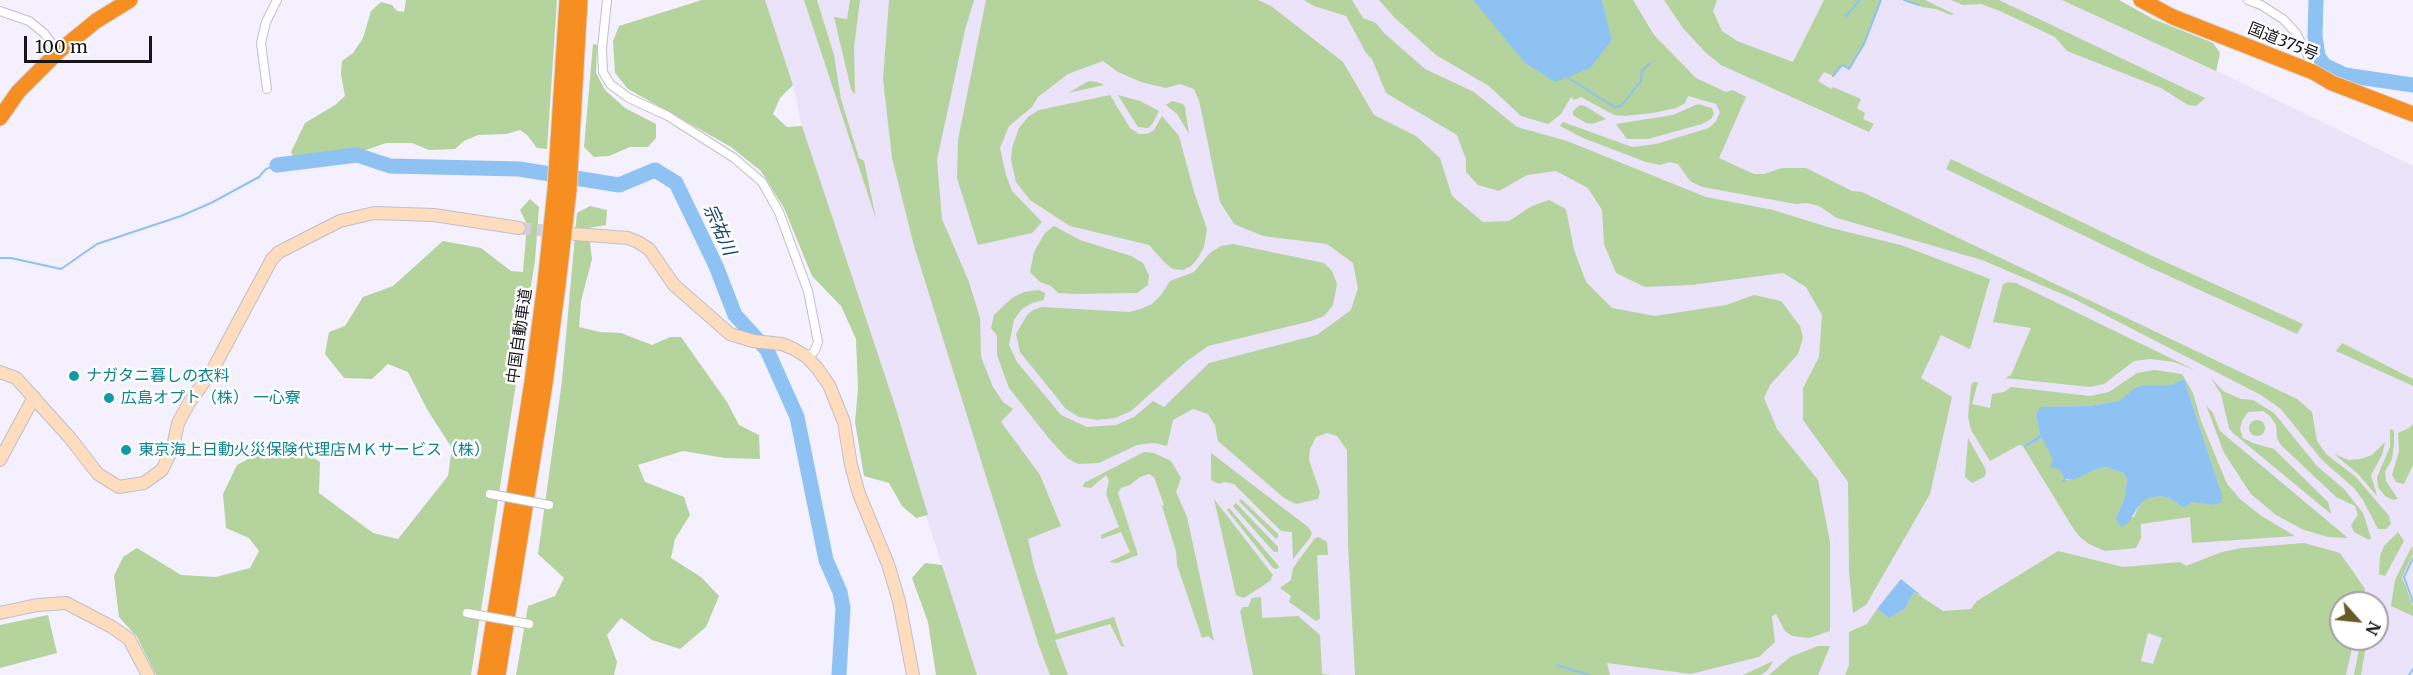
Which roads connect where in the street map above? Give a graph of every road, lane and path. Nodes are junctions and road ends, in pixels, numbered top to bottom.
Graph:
1 (277, 0) edge
2 (567, 0) edge
3 (580, 0) edge
4 (607, 0) edge
5 (2141, 0) edge
6 (2248, 0) edge
7 (122, 3) edge
8 (0, 11) edge
9 (58, 52) junction
10 (2313, 72) junction
11 (267, 89) dead end
12 (2413, 114) edge
13 (0, 118) edge
14 (564, 158) junction
15 (562, 190) junction
16 (519, 228) tunnel mouth
17 (575, 234) tunnel mouth
18 (807, 357) junction
19 (0, 372) edge
20 (34, 397) junction
21 (0, 460) edge
22 (490, 494) dead end
23 (549, 505) dead end
24 (0, 613) edge
25 (467, 613) dead end
26 (529, 624) dead end
27 (148, 675) edge
28 (485, 675) edge
29 (498, 675) edge
30 (913, 675) edge

1 - 11 street
2 - 14 highway, 中国自動車道
3 - 14 highway, 中国自動車道
4 - 18 street
5 - 10 highway, 国道375号
6 - 10 street
7 - 9 highway
8 - 9 street
9 - 13 highway
10 - 12 highway, 国道375号
14 - 15 highway, 中国自動車道
15 - 28 highway, 中国自動車道
15 - 29 highway, 中国自動車道
16 - 20 street
17 - 18 street
18 - 30 street
19 - 20 street
20 - 21 street
22 - 23 street, bridge
24 - 27 street
25 - 26 street, bridge

